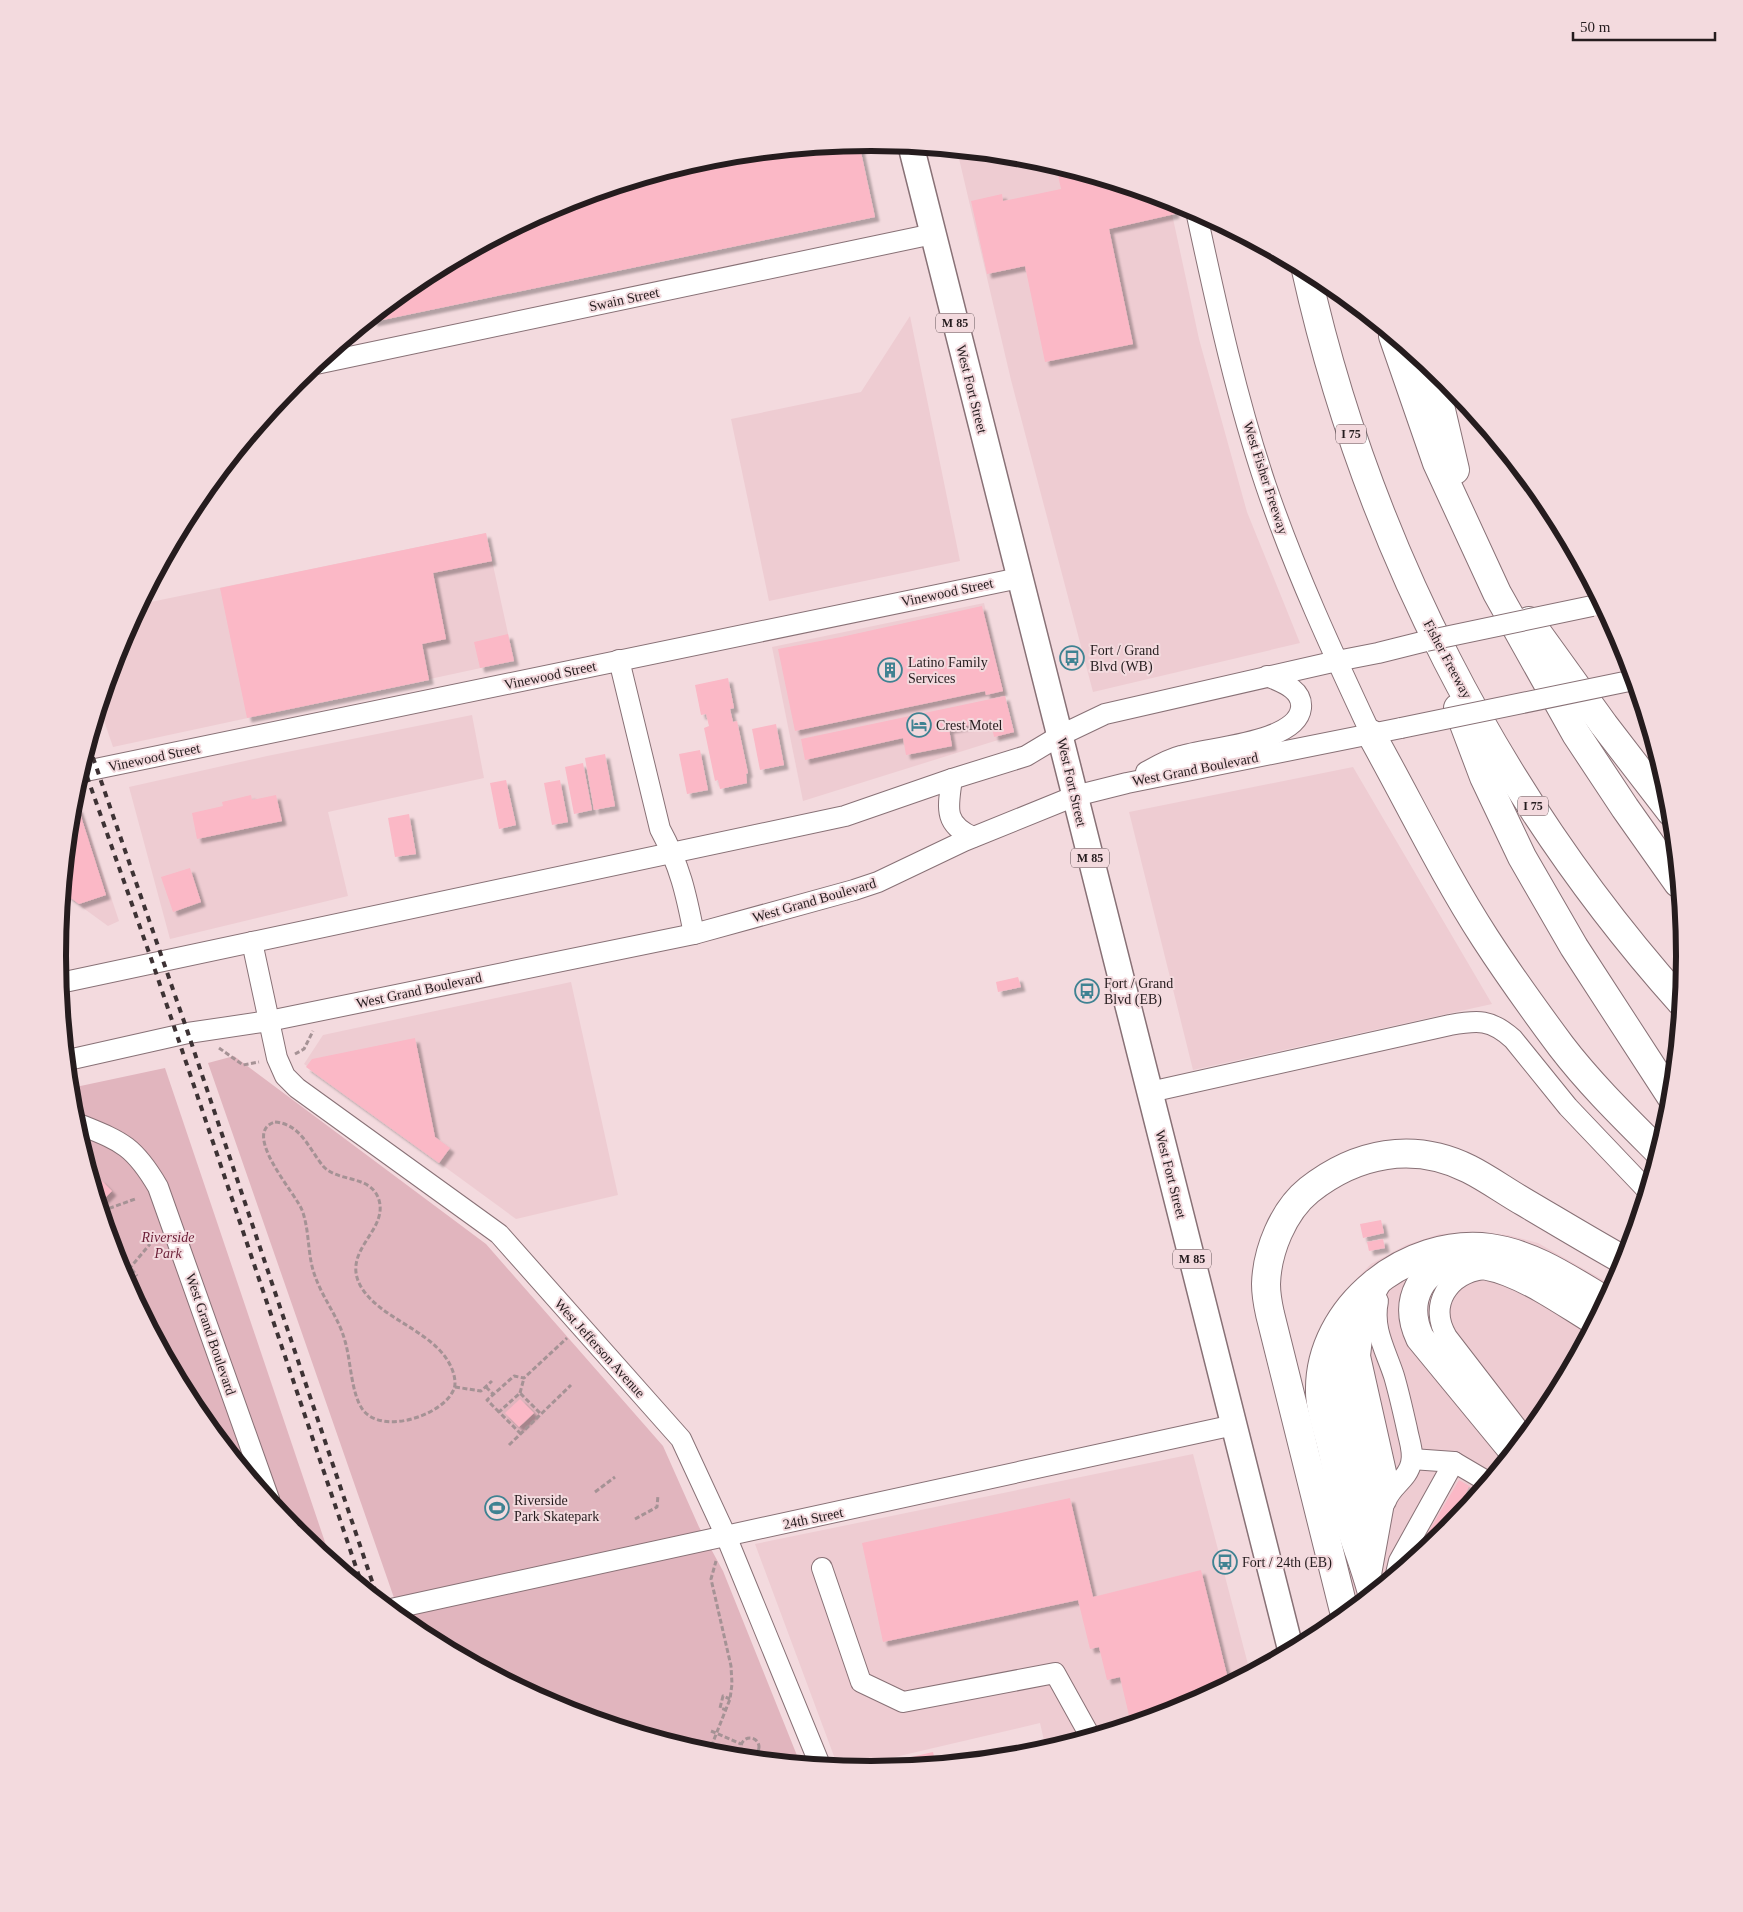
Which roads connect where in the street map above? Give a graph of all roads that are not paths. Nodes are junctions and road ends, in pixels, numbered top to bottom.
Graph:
1 (912, 152) edge
2 (1198, 220) edge
3 (933, 234) junction
4 (1309, 280) edge
5 (1397, 346) edge
6 (330, 361) edge
7 (1434, 381) edge
8 (1479, 555) junction
9 (1019, 578) junction
10 (1414, 592) junction
11 (1597, 605) edge
12 (619, 660) junction
13 (1336, 661) junction
14 (1267, 676) junction
15 (1628, 681) edge
16 (1371, 734) junction
17 (1061, 735) junction
18 (89, 770) edge
19 (952, 779) junction
20 (1127, 783) junction
21 (1075, 796) junction
22 (1661, 799) edge
23 (973, 837) junction
24 (673, 853) junction
25 (1672, 875) edge
26 (694, 934) junction
27 (252, 942) junction
28 (67, 982) edge
29 (1676, 996) edge
30 (269, 1021) junction
31 (73, 1059) edge
32 (1665, 1088) edge
33 (1150, 1092) junction
34 (85, 1127) edge
35 (1653, 1146) edge
36 (1643, 1185) edge
37 (1618, 1256) edge
38 (1402, 1264) junction
39 (1494, 1269) junction
40 (1368, 1291) junction
41 (1600, 1298) edge
42 (1591, 1318) edge
43 (1234, 1426) junction
44 (1520, 1432) edge
45 (1509, 1447) edge
46 (1412, 1459) junction
47 (1454, 1462) junction
48 (1481, 1482) edge
49 (264, 1484) edge
50 (1382, 1517) junction
51 (726, 1536) junction
52 (1398, 1564) edge
53 (822, 1568) dead end
54 (1372, 1582) edge
55 (398, 1607) edge
56 (1343, 1608) edge
57 (1289, 1644) edge
58 (1088, 1732) edge
59 (818, 1760) edge

1 - 3 main road, West Fort Street / M 85
2 - 13 street, West Fisher Freeway
3 - 6 street, Swain Street
3 - 9 main road, West Fort Street / M 85
4 - 10 highway, Fisher Freeway / I 75
5 - 8 highway
7 - 8 highway
8 - 22 highway
8 - 25 highway
9 - 12 street, Vinewood Street
9 - 17 main road, West Fort Street / M 85
10 - 29 highway, Fisher Freeway / I 75
10 - 32 highway
11 - 13 street, bridge
12 - 18 street, Vinewood Street
12 - 24 street
13 - 14 street
13 - 16 street, West Fisher Freeway
14 - 17 street
14 - 20 street
15 - 16 street, West Grand Boulevard, bridge
16 - 20 street, West Grand Boulevard
16 - 35 highway
17 - 19 street
17 - 21 main road, West Fort Street / M 85
19 - 23 street
19 - 24 street
20 - 21 street, West Grand Boulevard
21 - 23 street, West Grand Boulevard
21 - 33 main road, West Fort Street / M 85
23 - 26 street, West Grand Boulevard
24 - 26 street
24 - 27 street
26 - 30 street, West Grand Boulevard
27 - 28 street
27 - 30 street, West Jefferson Avenue
30 - 31 street, West Grand Boulevard
30 - 51 street, West Jefferson Avenue
33 - 36 street
33 - 43 main road, West Fort Street / M 85
34 - 49 street, West Grand Boulevard
37 - 56 highway
38 - 40 highway
38 - 41 highway
38 - 46 street
38 - 50 street
39 - 42 highway
39 - 44 street
39 - 45 highway
40 - 50 street
40 - 54 highway
43 - 51 street, 24th Street
43 - 57 main road, West Fort Street / M 85
46 - 47 street
46 - 50 street
47 - 48 street
47 - 52 street
50 - 54 street
51 - 55 street, 24th Street
51 - 59 street, West Jefferson Avenue
53 - 58 street

